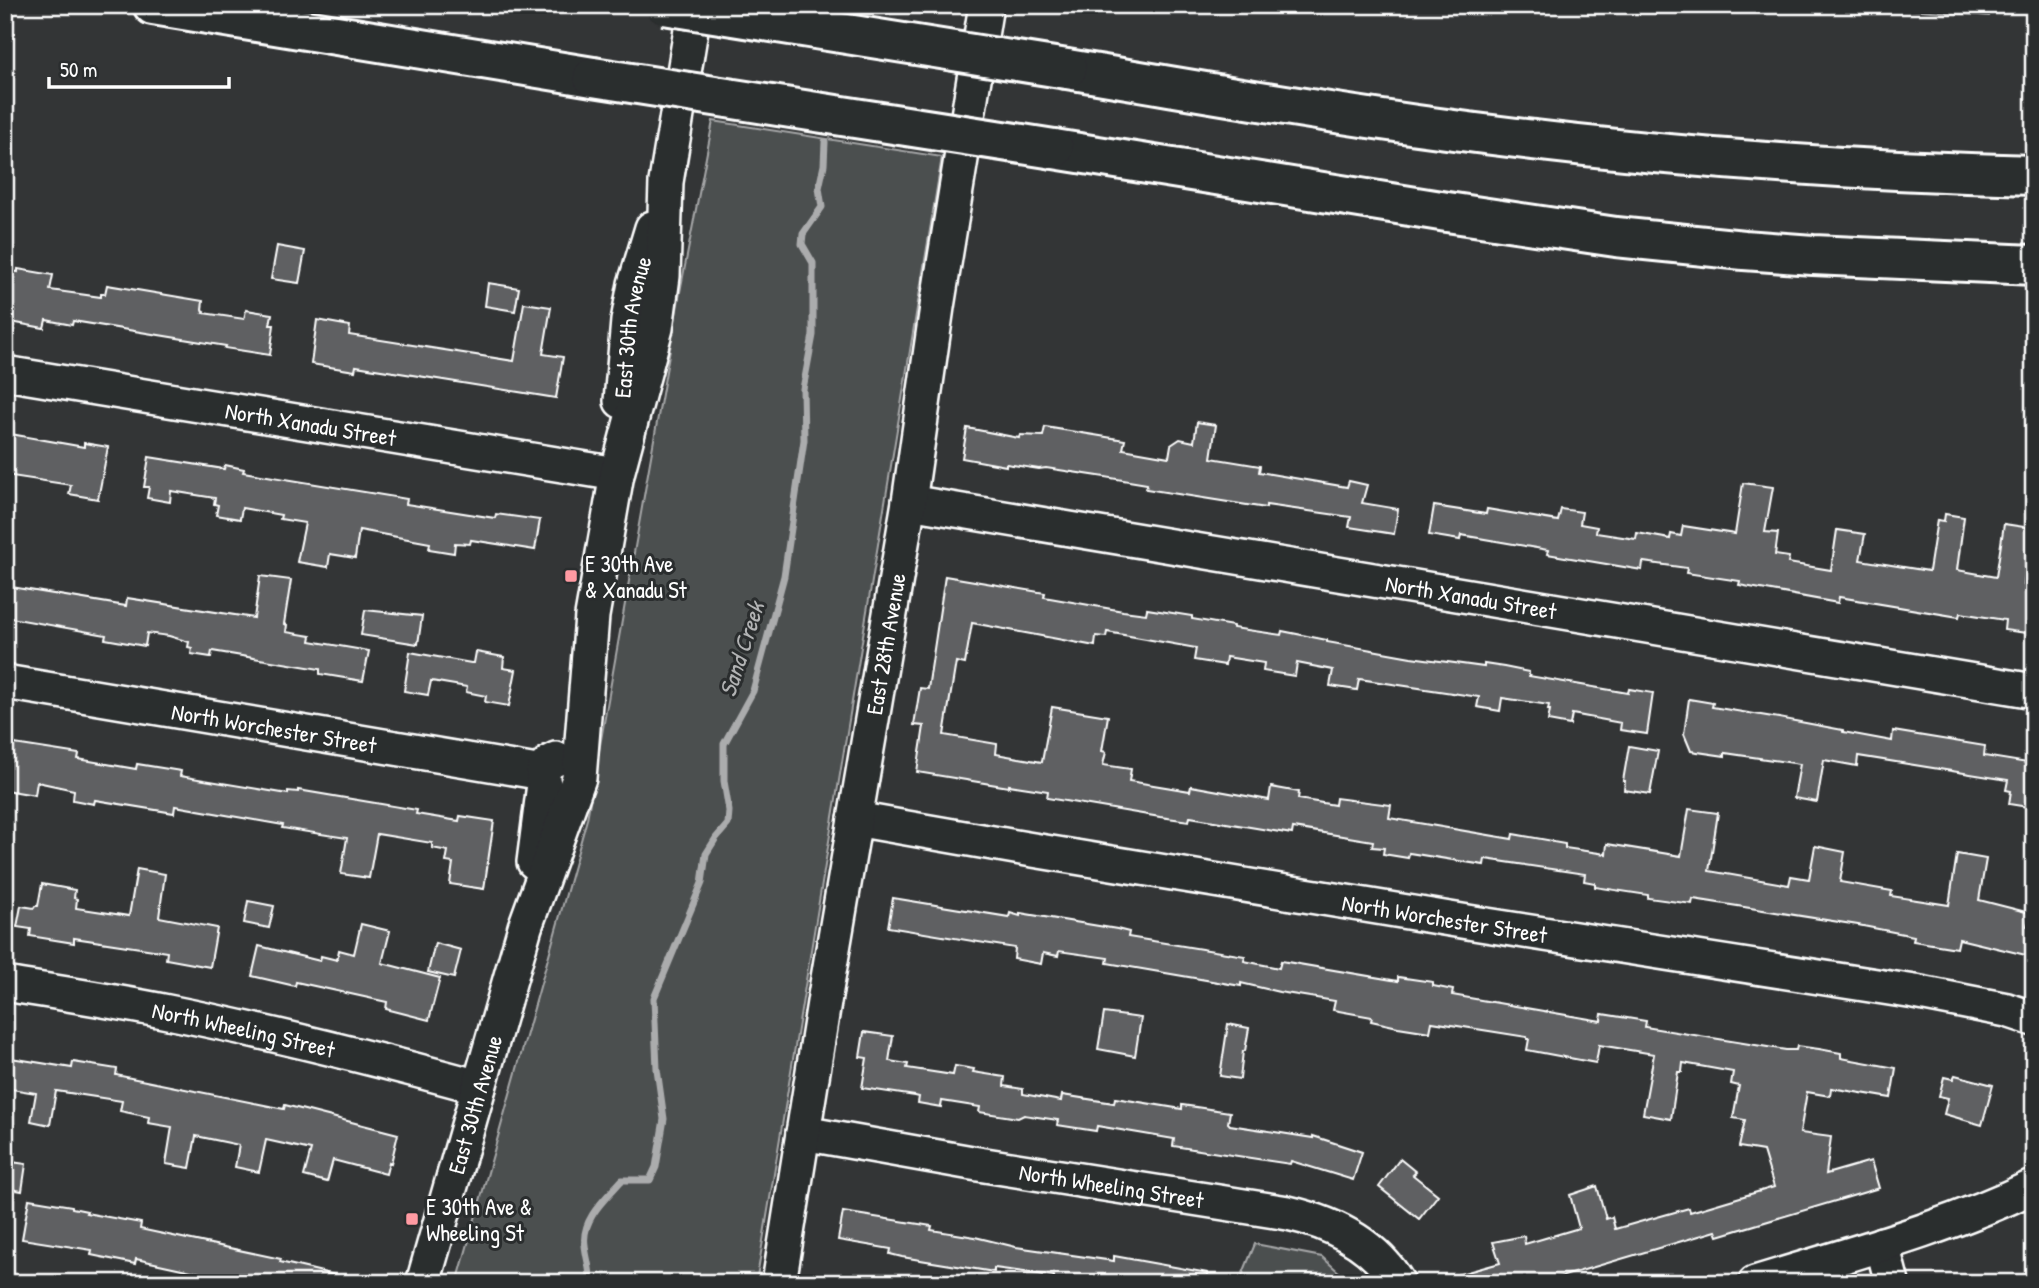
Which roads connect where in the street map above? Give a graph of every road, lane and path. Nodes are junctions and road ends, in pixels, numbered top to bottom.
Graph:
1 (153, 5) edge
2 (664, 5) edge
3 (695, 5) edge
4 (986, 5) edge
5 (2034, 175) edge
6 (2034, 265) edge
7 (5, 373) edge
8 (617, 474) junction
9 (909, 502) junction
10 (5, 682) edge
11 (2034, 691) edge
12 (557, 776) junction
13 (855, 819) junction
14 (5, 984) edge
15 (2034, 1019) edge
16 (479, 1087) junction
17 (803, 1133) junction
18 (2034, 1186) edge
19 (1882, 1244) junction
20 (423, 1283) edge
21 (779, 1283) edge
22 (1398, 1283) edge
23 (1755, 1283) edge
24 (1892, 1283) edge

1 - 6 highway, bridge
2 - 5 highway, bridge
3 - 8 street, East 30th Avenue
4 - 9 street, East 28th Avenue
7 - 8 street, North Xanadu Street
8 - 12 street, East 30th Avenue
9 - 11 street, North Xanadu Street
9 - 13 street, East 28th Avenue
10 - 12 street, North Worchester Street
12 - 16 street, East 30th Avenue
13 - 15 street, North Worchester Street
13 - 17 street, East 28th Avenue
14 - 16 street, North Wheeling Street
16 - 20 street, East 30th Avenue
17 - 21 street, East 28th Avenue
17 - 22 street, North Wheeling Street
18 - 19 street
19 - 23 street
19 - 24 street

